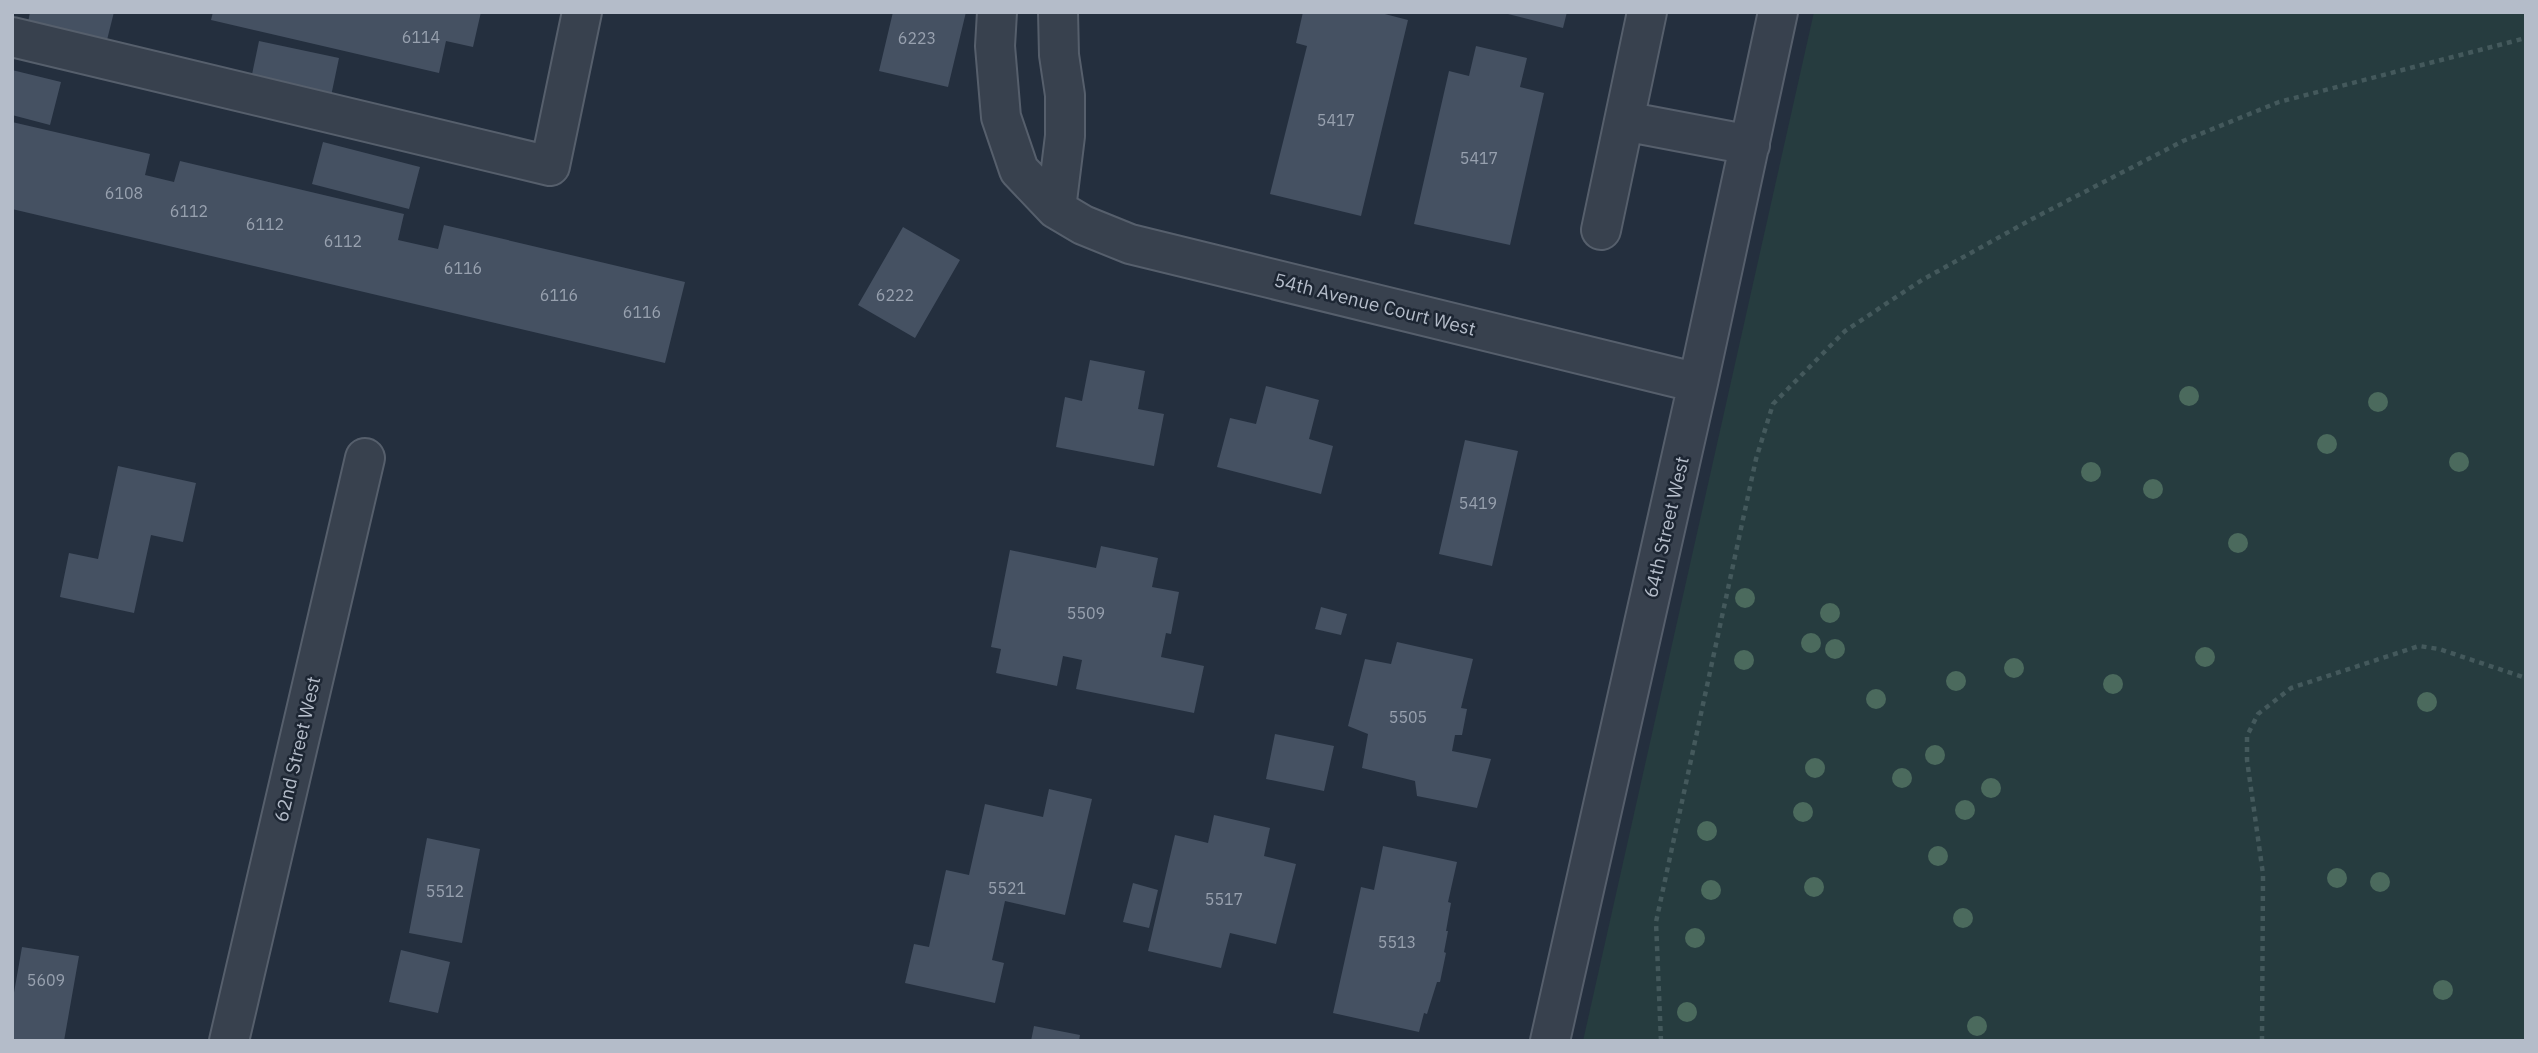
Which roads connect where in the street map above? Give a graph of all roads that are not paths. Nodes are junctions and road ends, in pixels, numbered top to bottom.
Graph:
1 (583, 12) edge
2 (997, 12) edge
3 (1058, 12) edge
4 (1647, 12) edge
5 (1778, 12) edge
6 (12, 37) edge
7 (1624, 121) junction
8 (1750, 145) junction
9 (1056, 209) junction
10 (1601, 230) dead end
11 (1698, 383) junction
12 (365, 458) dead end
13 (229, 1041) edge
14 (1550, 1041) edge

1 - 6 street
2 - 9 street, 54th Avenue Court West
3 - 9 street
4 - 7 street
5 - 8 street, 64th Street West
7 - 8 street
7 - 10 street
8 - 11 street, 64th Street West
9 - 11 street, 54th Avenue Court West
11 - 14 street, 64th Street West
12 - 13 street, 62nd Street West

